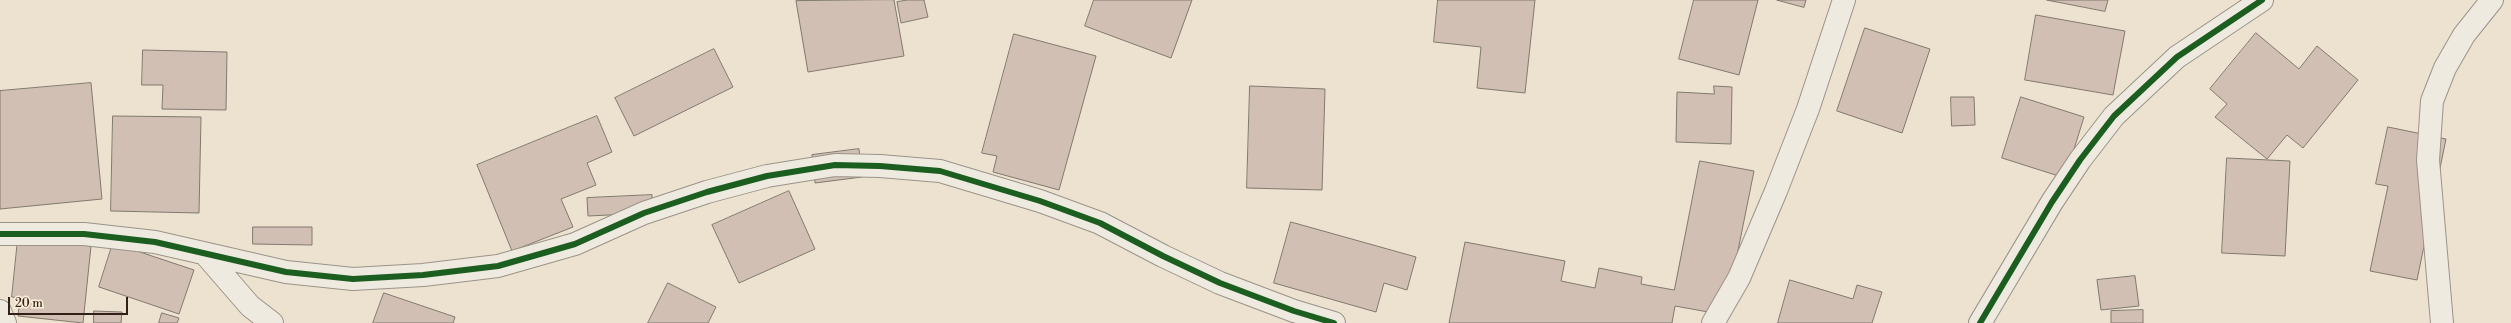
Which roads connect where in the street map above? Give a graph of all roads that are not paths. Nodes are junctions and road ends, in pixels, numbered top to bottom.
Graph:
1 (1844, 0) edge
2 (2262, 0) edge
3 (2492, 0) edge
4 (0, 234) edge
5 (204, 254) junction
6 (0, 311) edge
7 (5, 323) edge
8 (272, 323) edge
9 (1334, 323) edge
10 (1713, 323) edge
11 (1980, 323) edge
12 (2442, 323) edge

1 - 10 street
2 - 11 street
3 - 12 street
4 - 5 street
5 - 8 street
5 - 9 street
6 - 7 street

